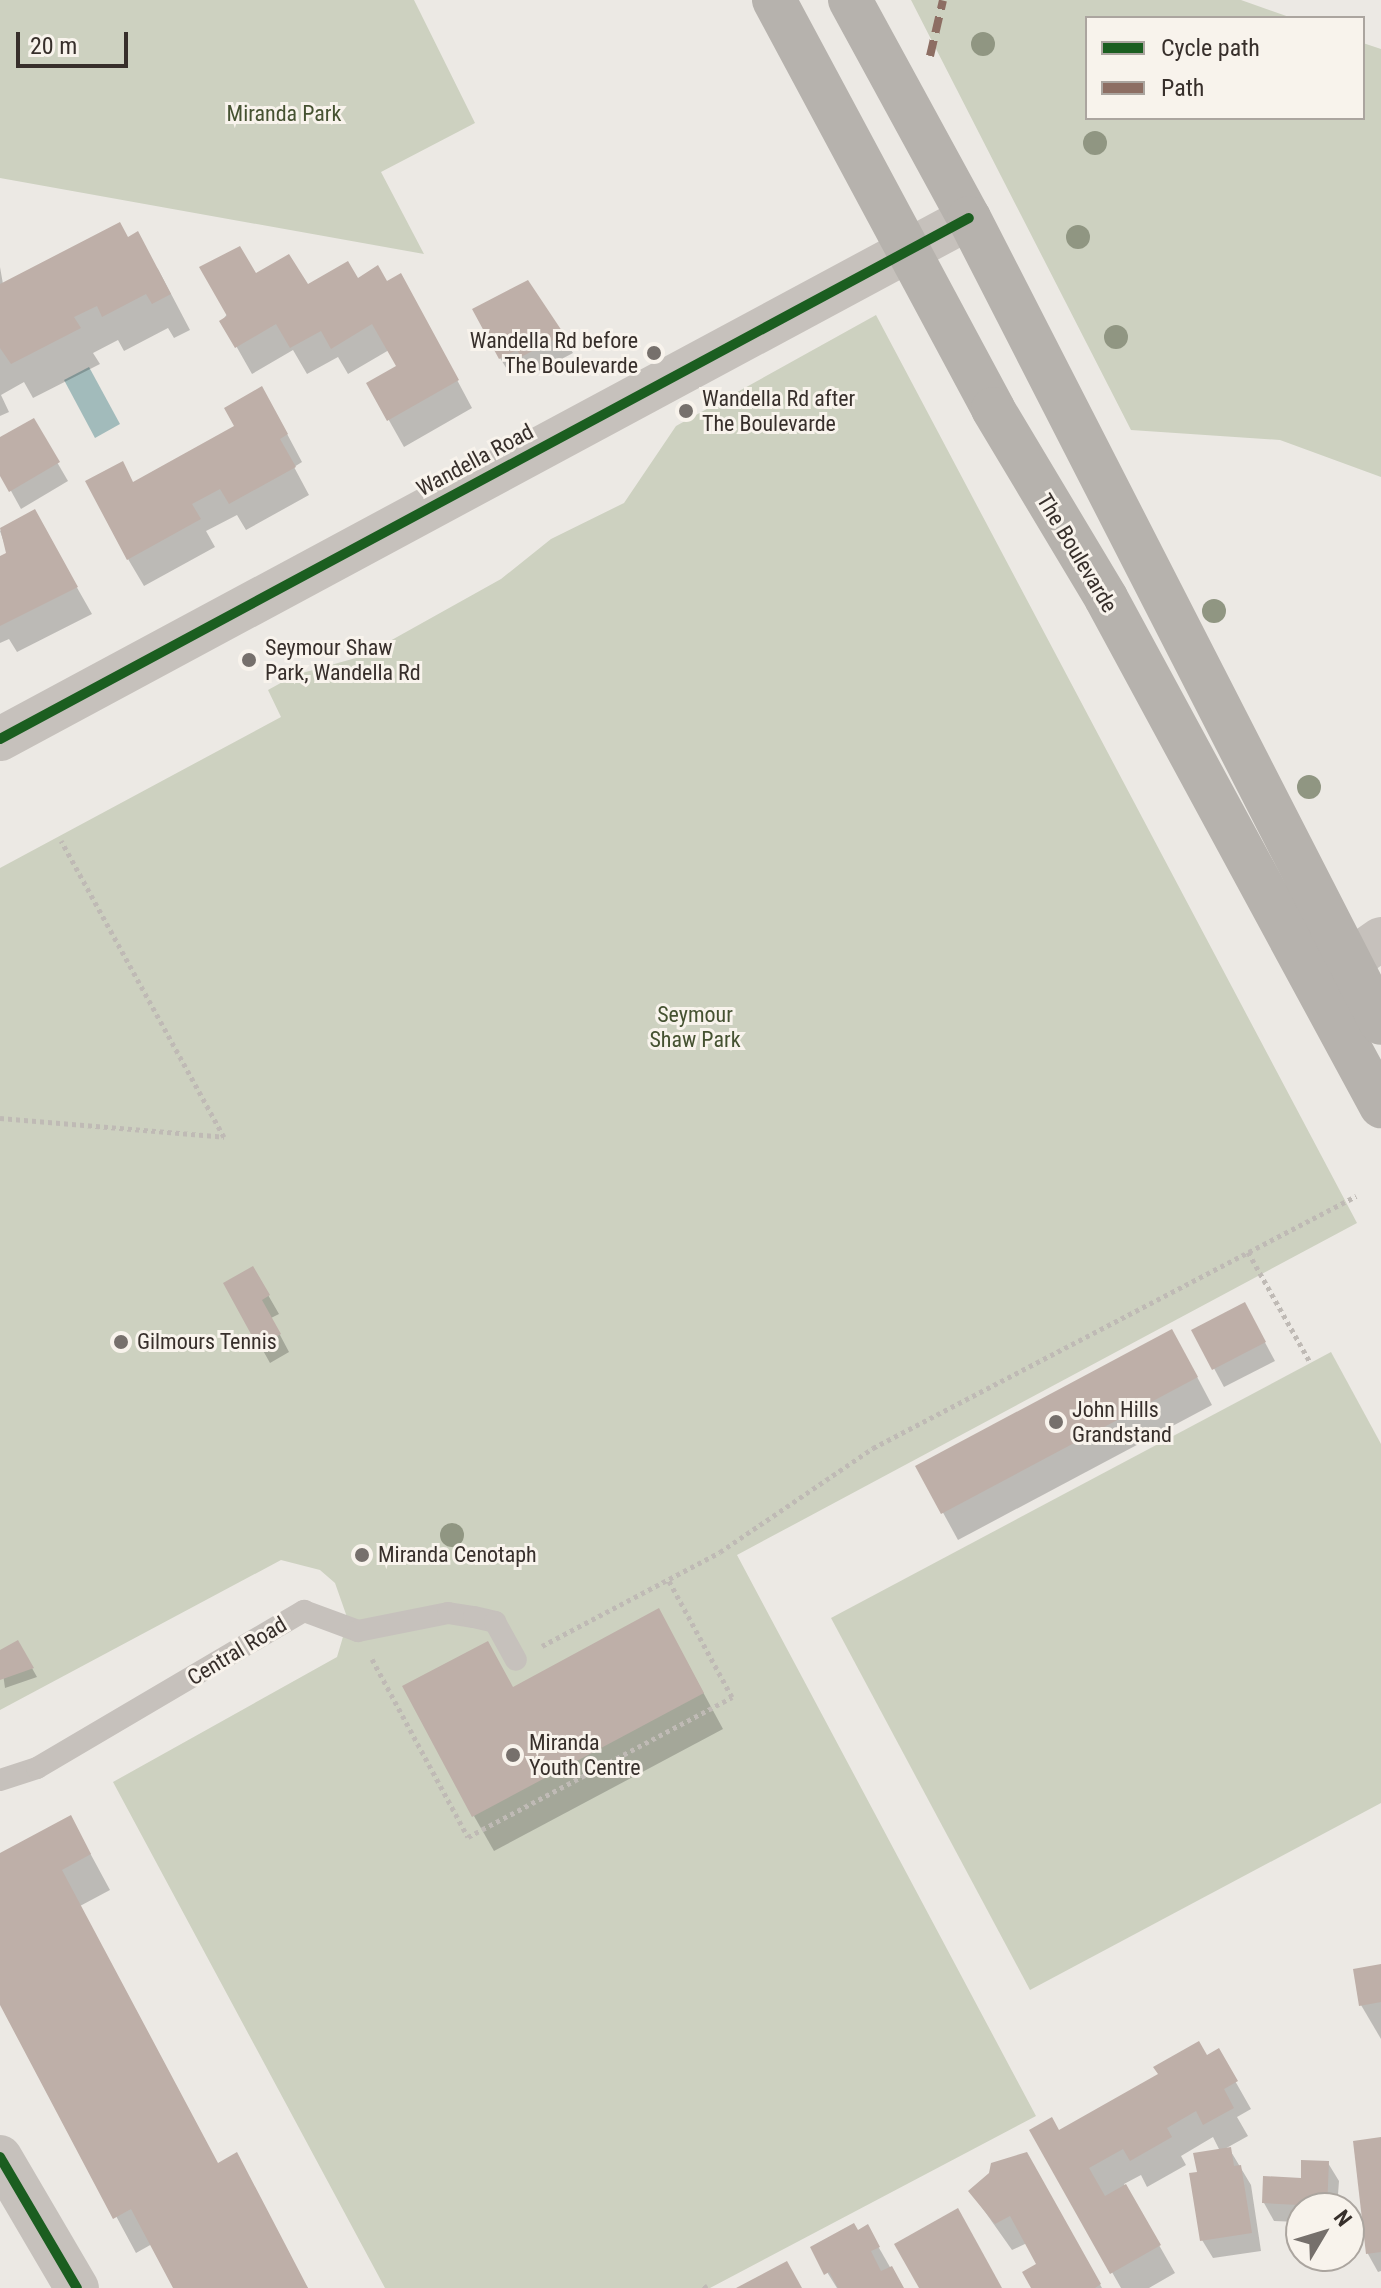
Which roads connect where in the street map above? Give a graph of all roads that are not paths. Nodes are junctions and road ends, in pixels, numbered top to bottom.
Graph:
1 (774, 0) edge
2 (850, 0) edge
3 (969, 218) junction
4 (907, 250) junction
5 (0, 739) edge
6 (1364, 951) edge
7 (1381, 1023) edge
8 (1381, 1106) edge
9 (516, 1660) road end
10 (0, 1780) edge
11 (0, 2157) edge
12 (77, 2288) edge

1 - 4 main road, The Boulevarde
2 - 3 main road
3 - 4 street, Wandella Road
3 - 6 main road
4 - 5 street, Wandella Road
4 - 8 main road, The Boulevarde
6 - 7 main road
9 - 10 lane, Central Road
11 - 12 street

